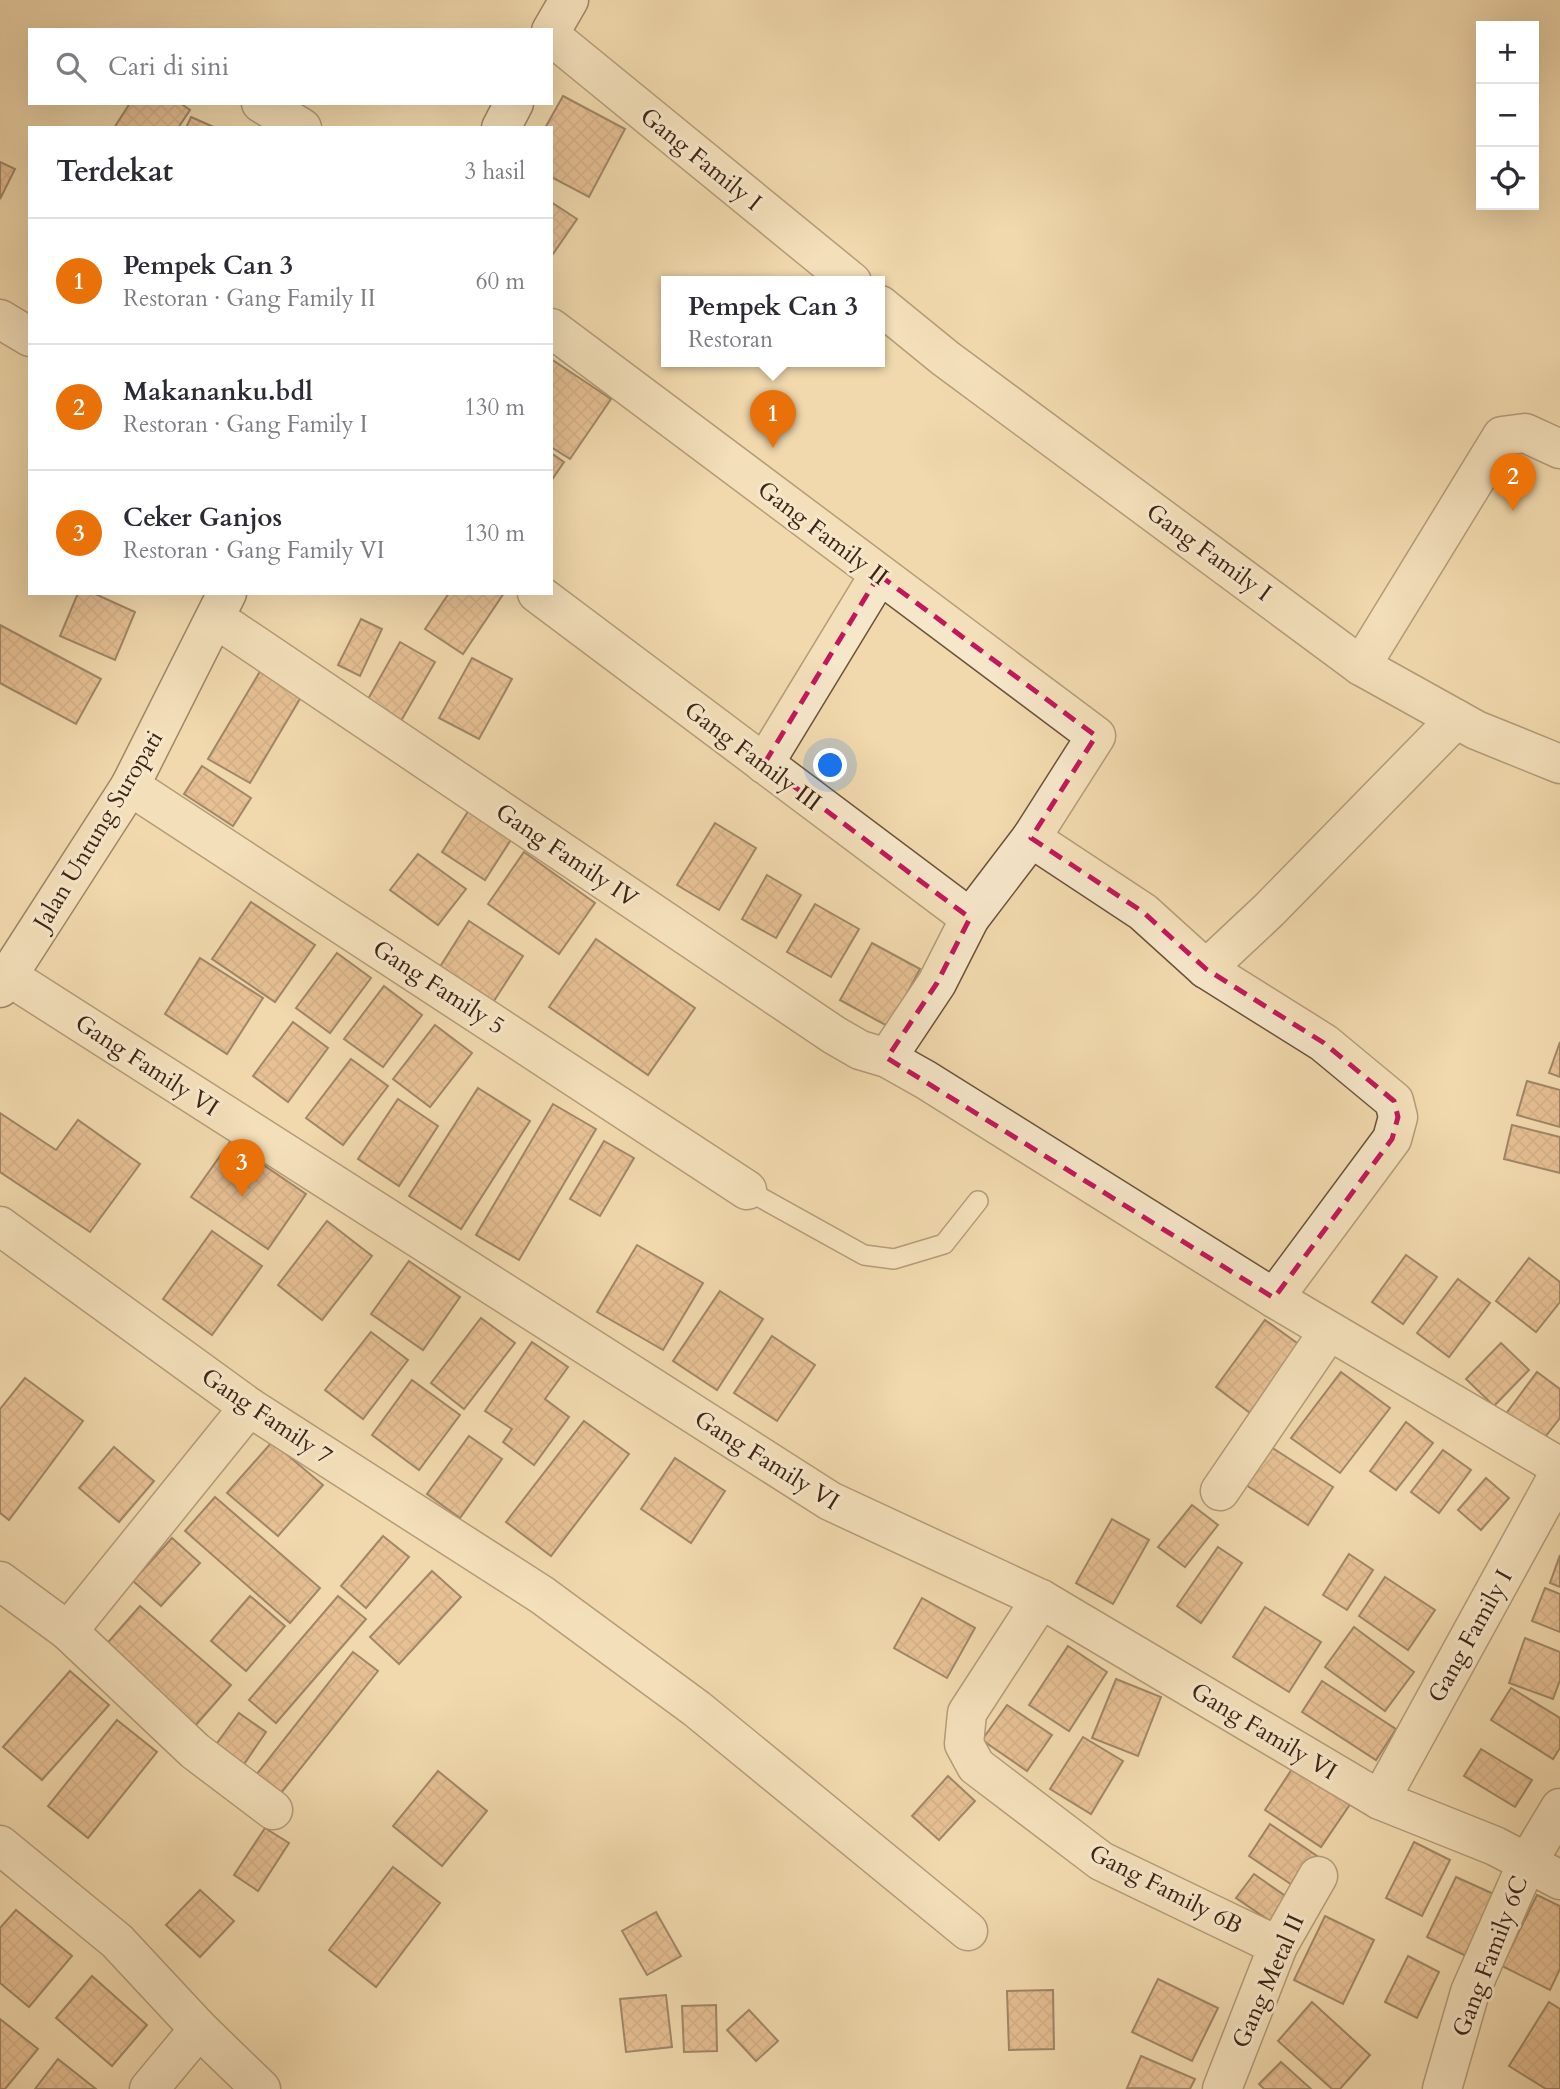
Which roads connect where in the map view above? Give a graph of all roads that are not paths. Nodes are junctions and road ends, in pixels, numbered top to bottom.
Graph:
1 (569, 0) edge
2 (553, 28) edge
3 (553, 38) edge
4 (264, 105) edge
5 (513, 105) edge
6 (299, 126) edge
7 (502, 126) edge
8 (845, 276) edge
9 (885, 309) edge
10 (0, 320) edge
11 (553, 330) edge
12 (28, 336) edge
13 (1560, 449) edge
14 (879, 575) junction
15 (540, 595) edge
16 (221, 605) edge
17 (1361, 666) junction
18 (1456, 719) junction
19 (764, 764) junction
20 (1560, 764) edge
21 (130, 786) junction
22 (1031, 838) junction
23 (970, 918) junction
24 (1206, 969) junction
25 (4, 982) edge
26 (887, 1058) junction
27 (747, 1190) joint
28 (978, 1201) dead end
29 (0, 1226) edge
30 (1274, 1298) junction
31 (1329, 1331) junction
32 (249, 1407) junction
33 (1560, 1467) edge
34 (1560, 1472) edge
35 (1220, 1491) dead end
36 (0, 1581) edge
37 (1041, 1599) junction
38 (68, 1631) junction
39 (1380, 1800) junction
40 (1560, 1808) edge
41 (273, 1810) dead end
42 (0, 1845) edge
43 (1527, 1863) junction
44 (1318, 1876) dead end
45 (1560, 1880) edge
46 (968, 1931) dead end
47 (1278, 1946) junction
48 (199, 2029) junction
49 (149, 2089) edge
50 (261, 2089) edge
51 (1222, 2089) edge
52 (1442, 2089) edge

1 - 2 street
3 - 8 street, Gang Family I
4 - 6 street
5 - 7 street
9 - 17 street, Gang Family I
10 - 12 street
11 - 14 street, Gang Family II
13 - 17 street
14 - 19 street
14 - 22 street, Gang Family II
15 - 19 street, Gang Family III
16 - 21 street, Jalan Untung Suropati
16 - 26 street, Gang Family IV
17 - 18 street, Gang Family I
18 - 20 street, Gang Family I
18 - 24 street
19 - 23 street, Gang Family III
21 - 25 street, Jalan Untung Suropati
21 - 27 street, Gang Family 5
22 - 23 street
22 - 24 street
23 - 26 street
24 - 30 street
25 - 37 street, Gang Family VI
26 - 30 street, Gang Family IV
27 - 28 lane
29 - 32 street, Gang Family 7
30 - 31 street, Gang Family IV
31 - 33 street, Gang Family IV
31 - 35 street
32 - 38 street
32 - 46 street, Gang Family 7
34 - 39 street, Gang Family I
36 - 38 street
37 - 39 street, Gang Family VI
37 - 47 street, Gang Family 6B
38 - 41 street
39 - 43 street, Gang Family VI
40 - 43 street, Gang Family 6C
42 - 48 street
43 - 45 street, Gang Family VI
43 - 52 street, Gang Family 6C
44 - 47 street, Gang Metal II
47 - 51 street, Gang Metal II
48 - 49 street
48 - 50 street

